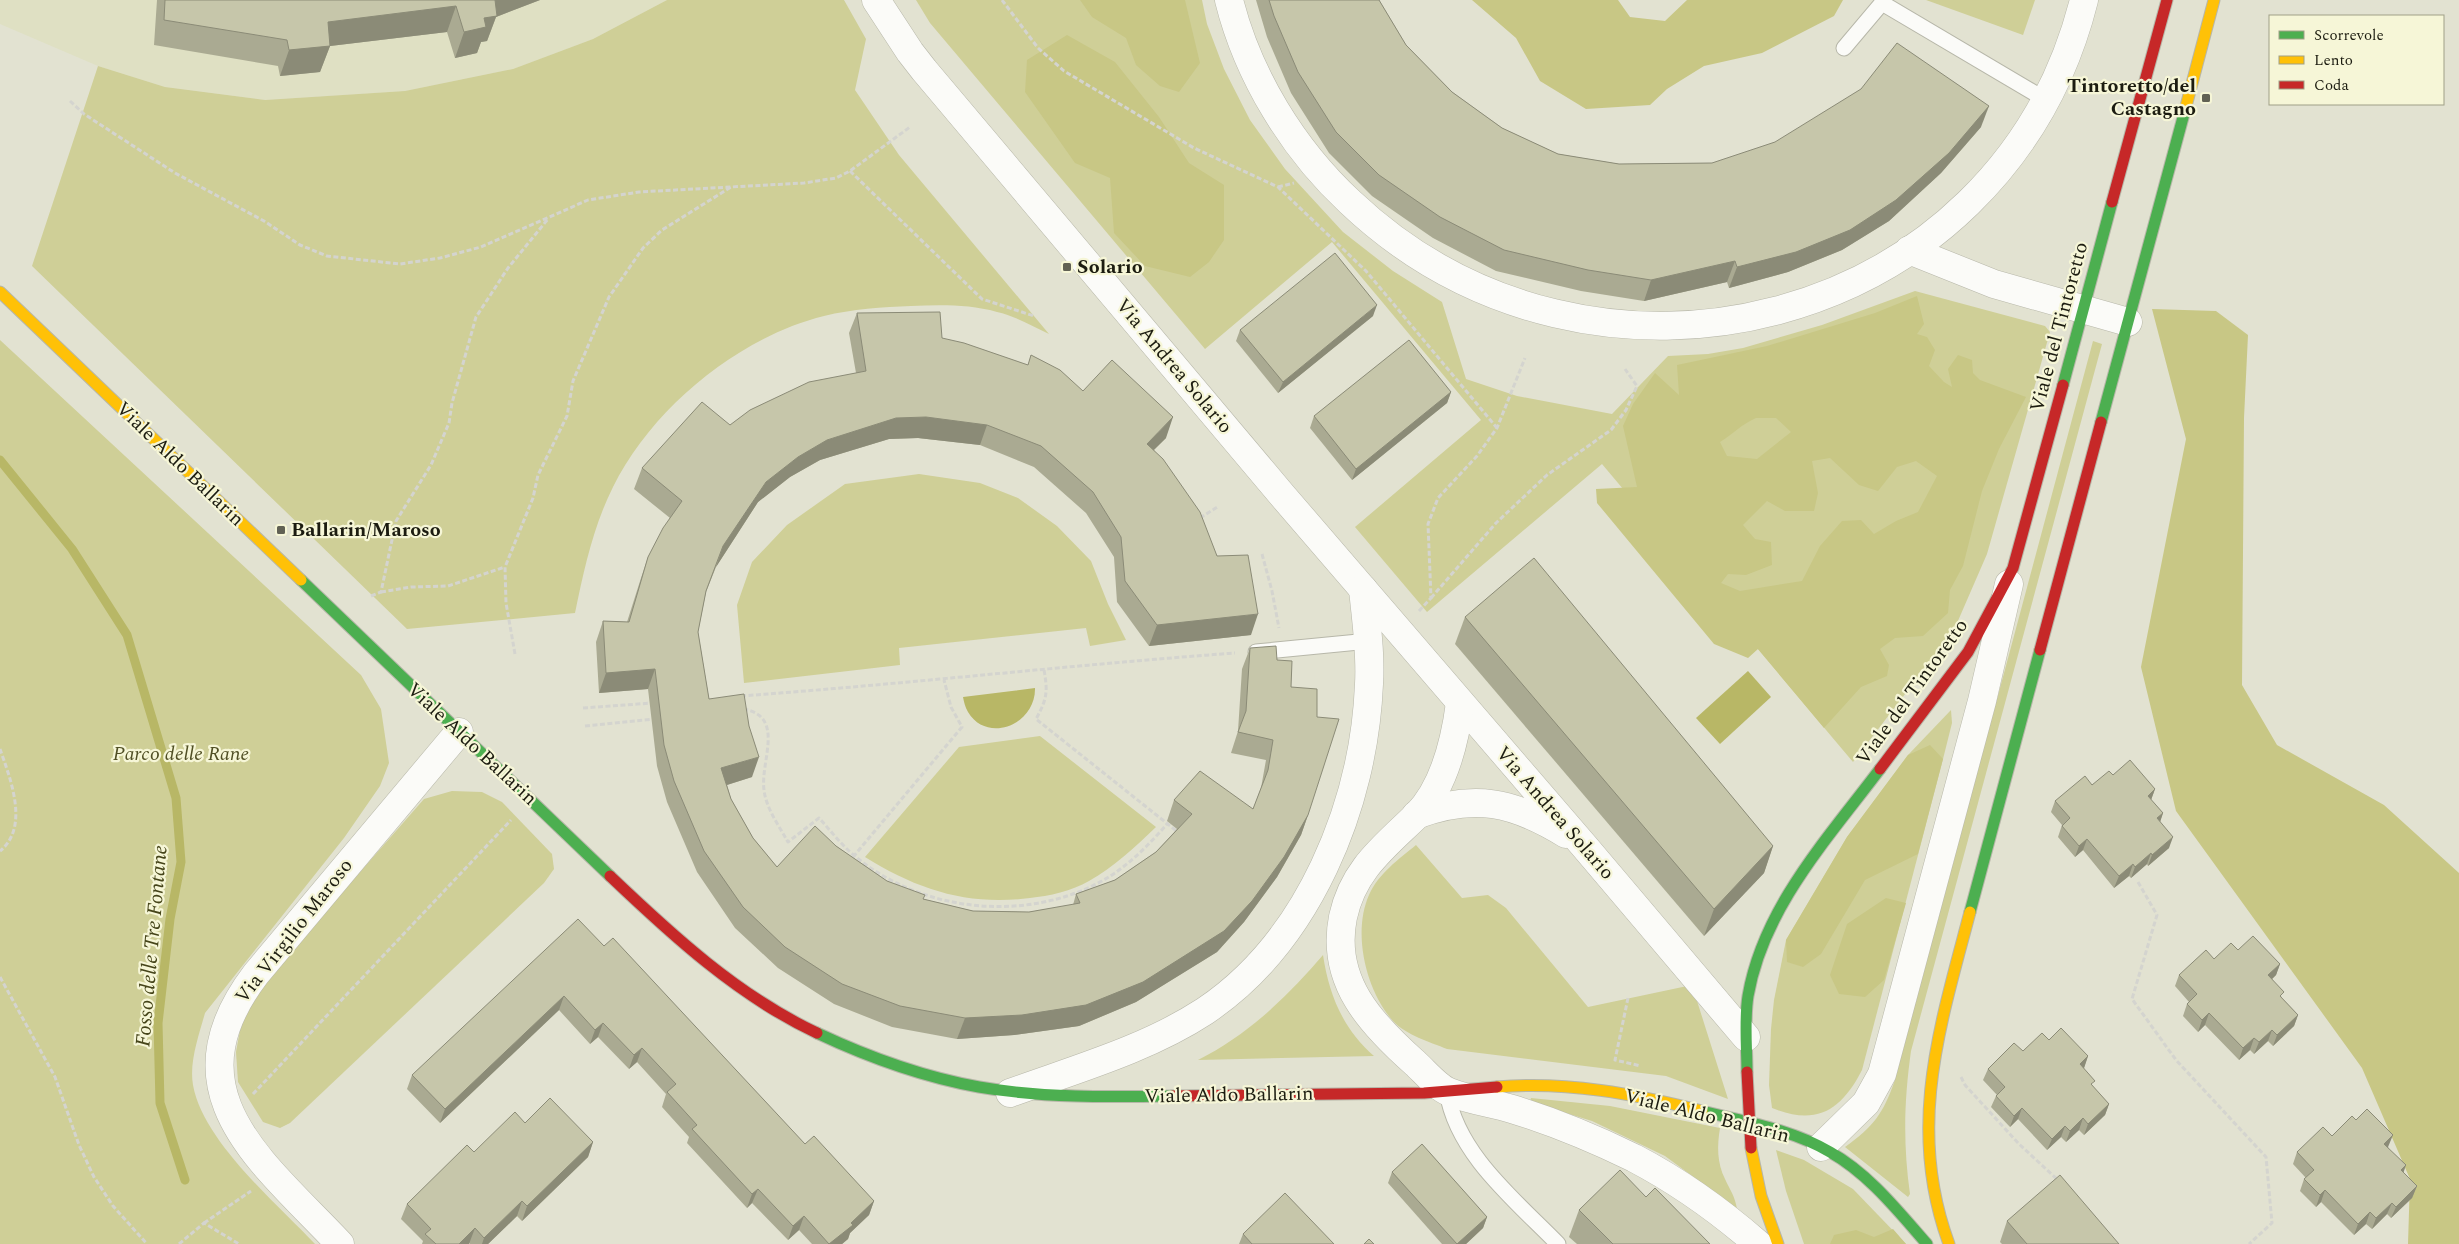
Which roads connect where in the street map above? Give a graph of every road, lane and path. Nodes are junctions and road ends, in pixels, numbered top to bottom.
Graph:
1 (876, 0) edge
2 (1002, 0) edge
3 (1229, 0) edge
4 (2084, 0) edge
5 (2167, 0) edge
6 (2214, 0) edge
7 (1844, 48) dead end
8 (70, 100) dead end
9 (2046, 100) junction
10 (910, 128) dead end
11 (850, 171) junction
12 (732, 186) junction
13 (548, 218) junction
14 (1910, 250) junction
15 (0, 292) edge
16 (2083, 309) junction
17 (1034, 316) dead end
18 (2128, 322) junction
19 (1526, 358) dead end
20 (1625, 369) dead end
21 (1497, 428) junction
22 (1219, 506) dead end
23 (1194, 521) edge
24 (1262, 554) dead end
25 (505, 567) junction
26 (2013, 568) junction
27 (1363, 589) junction
28 (381, 592) junction
29 (371, 596) dead end
30 (1431, 598) junction
31 (1418, 612) dead end
32 (1280, 634) dead end
33 (1369, 641) junction
34 (1254, 652) joint
35 (515, 654) dead end
36 (1044, 670) junction
37 (944, 680) junction
38 (738, 696) edge
39 (661, 702) edge
40 (1460, 703) junction
41 (583, 708) dead end
42 (733, 710) edge
43 (654, 719) dead end
44 (585, 726) dead end
45 (459, 732) junction
46 (0, 748) edge
47 (531, 800) junction
48 (1416, 815) junction
49 (1167, 824) junction
50 (1181, 835) edge
51 (1585, 847) junction
52 (0, 851) edge
53 (854, 856) junction
54 (850, 861) edge
55 (2138, 882) edge
56 (0, 977) edge
57 (1628, 998) dead end
58 (1746, 1037) junction
59 (1615, 1060) dead end
60 (1958, 1070) dead end
61 (1447, 1092) junction
62 (1010, 1093) junction
63 (232, 1117) junction
64 (1822, 1147) junction
65 (274, 1174) junction
66 (2062, 1184) edge
67 (204, 1223) junction
68 (147, 1244) edge
69 (179, 1244) edge
70 (239, 1244) edge
71 (340, 1244) edge
72 (1558, 1244) edge
73 (1758, 1244) edge
74 (1778, 1244) edge
75 (1927, 1244) edge
76 (1949, 1244) edge
77 (2249, 1244) edge

1 - 27 street, Via Andrea Solario
2 - 21 path
3 - 14 street
4 - 9 street
5 - 16 main road, Viale del Tintoretto
6 - 18 main road
7 - 9 lane
8 - 13 path
9 - 14 street
10 - 11 path
11 - 12 path
11 - 17 path
12 - 13 path
12 - 25 path
13 - 28 path
14 - 16 street
15 - 45 main road, Viale Aldo Ballarin
16 - 18 street
16 - 26 main road, Viale del Tintoretto
18 - 76 main road
19 - 21 path
20 - 30 path
21 - 30 path
22 - 23 path
24 - 32 path
25 - 28 path
25 - 35 path
26 - 58 main road, Viale del Tintoretto
26 - 64 street
27 - 33 street
27 - 40 street, Via Andrea Solario
28 - 29 path
30 - 31 path
33 - 34 lane
33 - 62 street
34 - 36 path
36 - 37 path
36 - 49 path
37 - 38 path
37 - 53 path
39 - 41 path
40 - 48 street, Viale Aldo Ballarin
40 - 51 street, Via Andrea Solario
42 - 53 path
43 - 44 path
45 - 47 main road, Viale Aldo Ballarin
45 - 63 street, Via Virgilio Maroso
46 - 52 path
47 - 62 main road, Viale Aldo Ballarin
47 - 63 path
48 - 51 street, Viale Aldo Ballarin
48 - 61 street, Viale Aldo Ballarin
49 - 50 path
49 - 53 path
51 - 58 street, Via Andrea Solario
53 - 54 path
55 - 77 path
56 - 68 path
57 - 59 path
58 - 74 main road, Viale del Tintoretto, bridge
60 - 66 path
61 - 62 main road, Viale Aldo Ballarin
61 - 64 main road, Viale Aldo Ballarin
61 - 72 lane
61 - 73 street, Viale Aldo Ballarin
63 - 65 street, Via Virgilio Maroso
64 - 75 main road, Viale Aldo Ballarin
65 - 67 path
65 - 71 street, Via Virgilio Maroso
67 - 69 path
67 - 70 path

